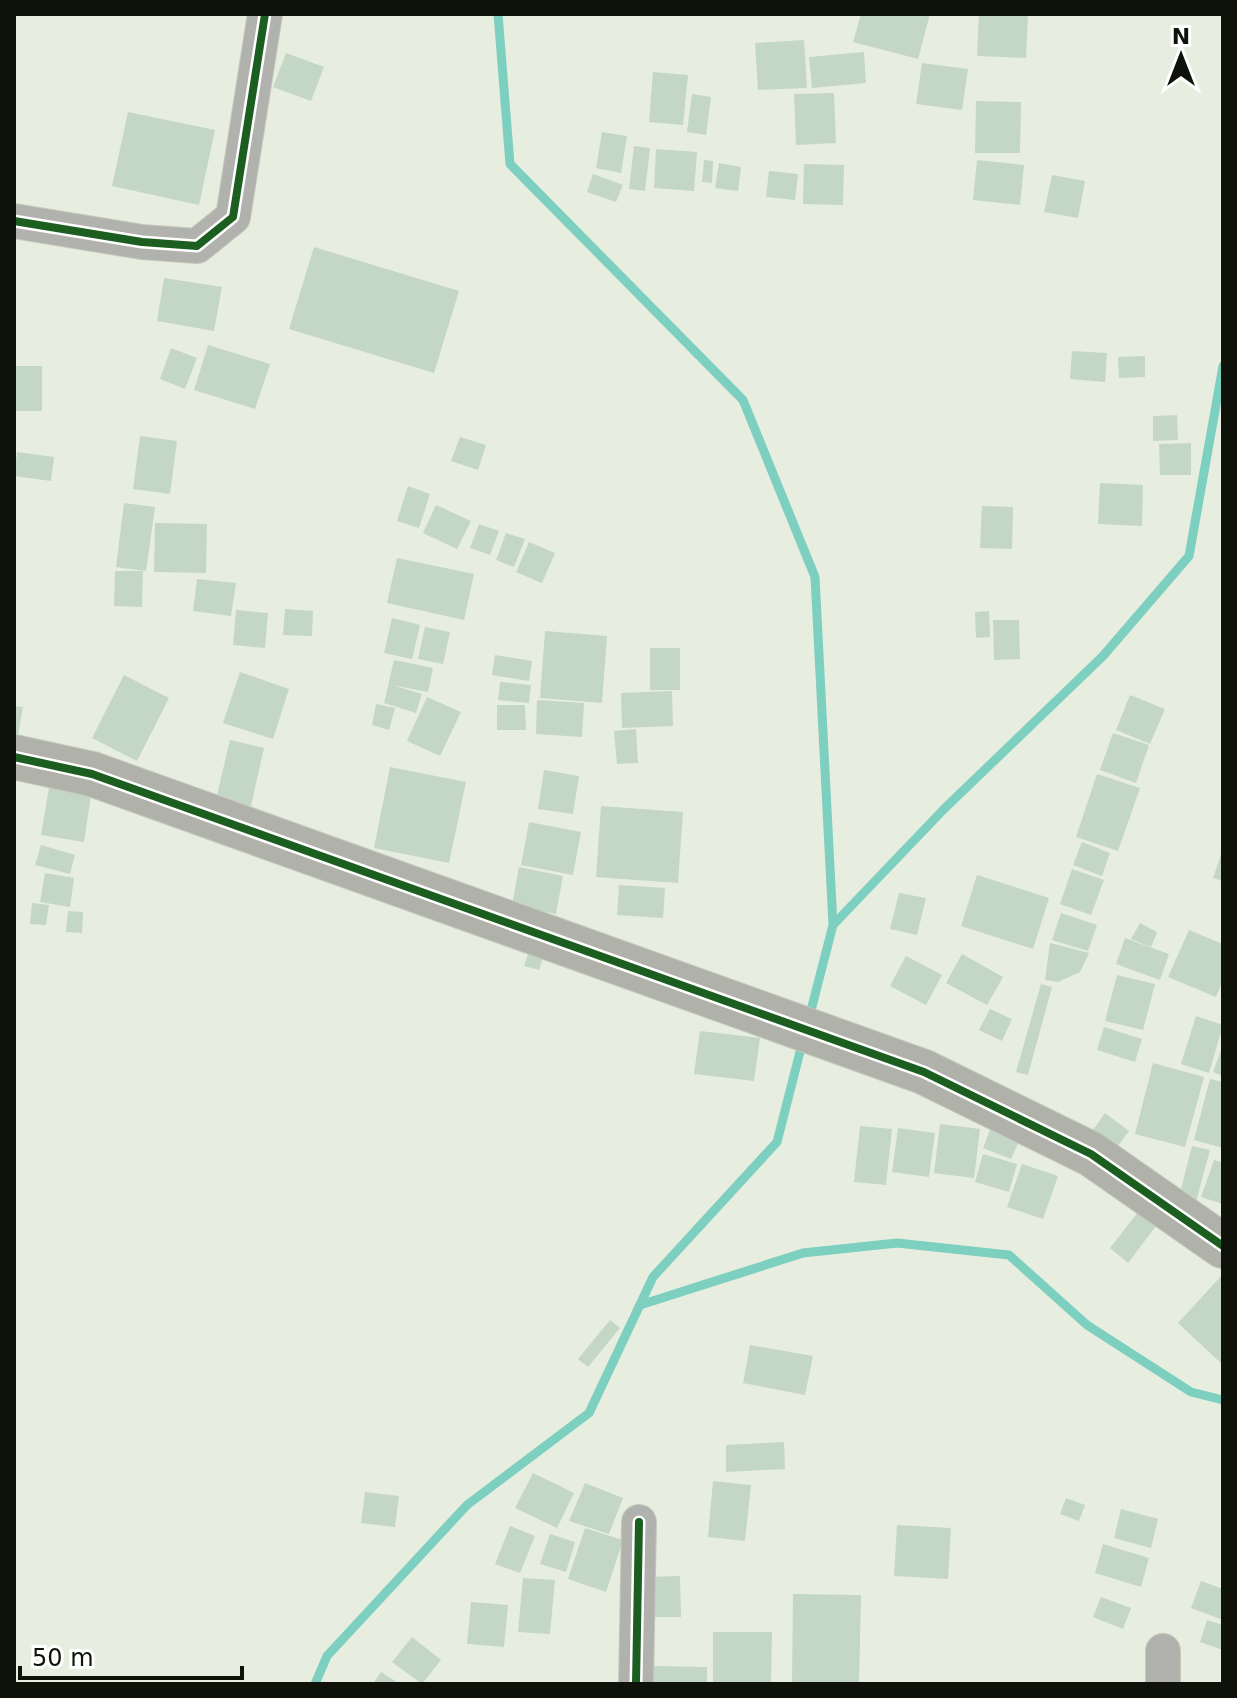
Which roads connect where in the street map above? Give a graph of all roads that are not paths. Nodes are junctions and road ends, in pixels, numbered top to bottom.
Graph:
1 (265, 14) edge
2 (14, 221) edge
3 (14, 757) edge
4 (1223, 1246) edge
5 (639, 1522) dead end
6 (636, 1684) edge

1 - 2 street
3 - 4 street
5 - 6 street

